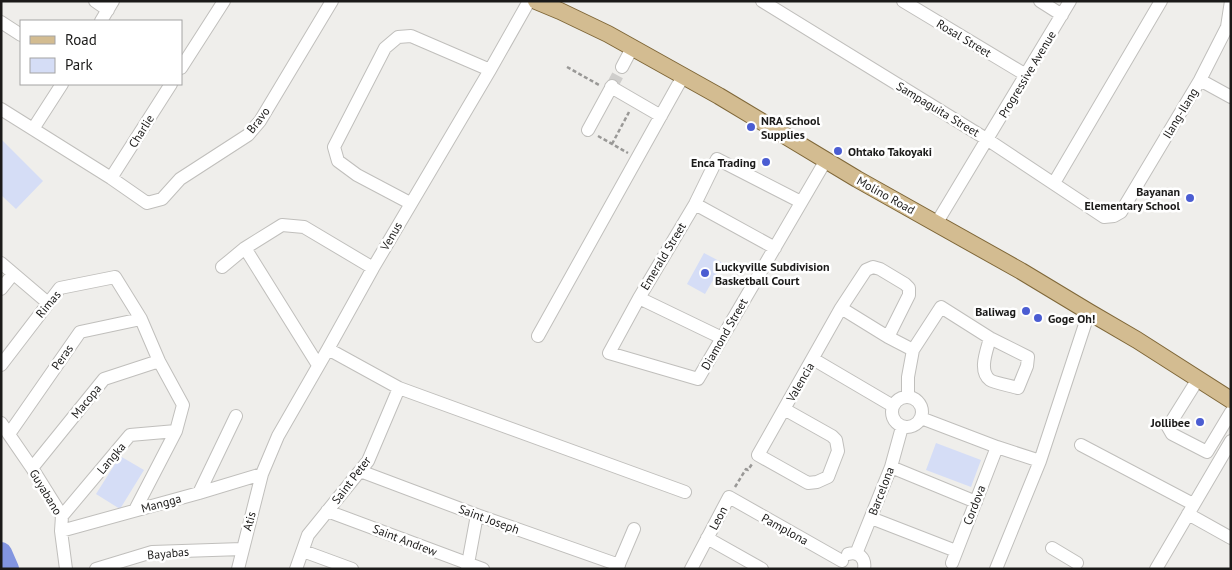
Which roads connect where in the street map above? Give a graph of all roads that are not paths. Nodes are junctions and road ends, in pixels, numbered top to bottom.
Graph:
1 (95, 1) edge
2 (224, 1) edge
3 (332, 1) edge
4 (529, 1) edge
5 (536, 1) edge
6 (762, 1) edge
7 (903, 1) edge
8 (1040, 1) edge
9 (1070, 1) edge
10 (1161, 1) edge
11 (1230, 1) edge
12 (111, 5) edge
13 (1062, 15) junction
14 (102, 20) edge
15 (1, 22) edge
16 (20, 34) edge
17 (632, 48) junction
18 (182, 66) edge
19 (622, 67) tunnel mouth
20 (490, 70) junction
21 (1026, 76) junction
22 (684, 77) junction
23 (1200, 80) junction
24 (61, 85) edge
25 (170, 85) edge
26 (1231, 97) edge
27 (1, 110) edge
28 (660, 116) junction
29 (33, 129) junction
30 (588, 130) road end
31 (988, 140) junction
32 (826, 160) junction
33 (112, 178) junction
34 (1054, 183) junction
35 (801, 202) junction
36 (410, 203) junction
37 (695, 204) junction
38 (1114, 216) joint
39 (936, 224) junction
40 (245, 248) junction
41 (775, 248) junction
42 (1, 263) edge
43 (222, 268) dead end
44 (373, 268) junction
45 (13, 274) junction
46 (1, 289) edge
47 (639, 298) junction
48 (48, 303) junction
49 (841, 308) junction
50 (1089, 312) junction
51 (141, 319) junction
52 (538, 336) dead end
53 (888, 337) junction
54 (722, 338) junction
55 (990, 338) junction
56 (328, 349) junction
57 (913, 350) junction
58 (813, 359) junction
59 (159, 361) junction
60 (1, 365) edge
61 (318, 365) junction
62 (698, 379) joint
63 (1198, 379) junction
64 (399, 388) junction
65 (908, 397) junction
66 (1231, 400) edge
67 (893, 406) junction
68 (784, 409) junction
69 (1231, 412) edge
70 (236, 416) dead end
71 (921, 418) junction
72 (1, 423) edge
73 (902, 427) junction
74 (176, 431) junction
75 (9, 434) junction
76 (1231, 441) edge
77 (1081, 445) dead end
78 (997, 447) junction
79 (1040, 461) junction
80 (891, 467) junction
81 (32, 468) junction
82 (360, 471) junction
83 (262, 474) junction
84 (685, 492) dead end
85 (199, 493) junction
86 (729, 497) joint
87 (976, 502) junction
88 (1191, 509) junction
89 (135, 510) junction
90 (327, 511) junction
91 (477, 515) junction
92 (62, 516) junction
93 (871, 518) junction
94 (634, 529) dead end
95 (61, 531) junction
96 (707, 538) junction
97 (1231, 538) edge
98 (1052, 548) dead end
99 (242, 549) junction
100 (303, 551) junction
101 (856, 554) junction
102 (841, 565) edge
103 (467, 566) edge
104 (618, 567) edge
105 (1080, 567) edge
106 (66, 569) edge
107 (96, 569) edge
108 (238, 569) edge
109 (296, 569) edge
110 (352, 569) edge
111 (483, 569) edge
112 (690, 569) edge
113 (762, 569) edge
114 (864, 569) edge
115 (996, 569) edge
116 (1156, 569) edge

1 - 12 street
2 - 18 street
3 - 33 street, Bravo
4 - 20 street, Venus
5 - 17 main road, Molino Road
6 - 31 street, Sampaguita Street
7 - 21 street, Rosal Street
8 - 13 street
9 - 13 street, Progressive Avenue
10 - 34 street
11 - 23 street, Ilang-Ilang
12 - 14 street
13 - 21 street, Progressive Avenue
15 - 16 street
17 - 19 street
17 - 22 main road, Molino Road
20 - 36 street, Venus
20 - 36 street
21 - 31 street, Progressive Avenue
22 - 28 street
22 - 32 main road, Molino Road
23 - 26 street
23 - 38 street, Ilang-Ilang
24 - 29 street
25 - 33 street, Charlie
27 - 29 street
28 - 30 street
28 - 52 street
29 - 33 street
31 - 34 street, Sampaguita Street
31 - 39 street, Progressive Avenue
32 - 35 street, Diamond Street
32 - 39 main road, Molino Road
34 - 38 street, Sampaguita Street
35 - 37 street, Emerald Street
35 - 41 street, Diamond Street
36 - 44 street, Venus
37 - 41 street
37 - 47 street, Emerald Street
39 - 50 main road, Molino Road
40 - 43 street
40 - 44 street
40 - 61 street
41 - 54 street, Diamond Street
42 - 45 street
44 - 56 street, Venus
45 - 46 street
45 - 48 street
47 - 54 street
47 - 62 street, Emerald Street
48 - 51 street, Rimas
48 - 60 street, Rimas
49 - 53 street
49 - 53 street, Valencia
49 - 58 street, Valencia
50 - 63 main road, Molino Road
50 - 79 street
51 - 59 street
51 - 75 street, Peras
53 - 57 street
54 - 62 street, Diamond Street
55 - 55 street
55 - 57 street
56 - 61 street, Venus
56 - 64 street
57 - 65 street
58 - 67 street
58 - 68 street, Valencia
59 - 74 street
59 - 81 street, Macopa
61 - 83 street, Venus
63 - 66 main road, Molino Road
63 - 69 street
64 - 82 street, Saint Peter
64 - 84 street
65 - 67 street
65 - 71 street
67 - 73 street
68 - 68 street, Valencia
70 - 85 street
71 - 73 street
71 - 78 street
72 - 75 street, Guyabano
73 - 80 street, Barcelona
74 - 89 street
74 - 92 street, Langka
75 - 81 street, Guyabano
76 - 88 street
77 - 88 street
78 - 79 street
78 - 87 street, Cordova
79 - 115 street
80 - 87 street
80 - 93 street, Barcelona
81 - 92 street, Guyabano
82 - 90 street, Saint Peter
82 - 91 street, Saint Joseph
83 - 85 street, Mangga
83 - 99 street, Atis
85 - 89 street, Mangga
86 - 96 street, Leon
86 - 102 street, Pamplona
87 - 93 street, Cordova
88 - 97 street
88 - 116 street
89 - 95 street, Mangga
90 - 100 street, Saint Peter
90 - 103 street, Saint Andrew
91 - 103 street
91 - 104 street, Saint Joseph
92 - 95 street, Guyabano
93 - 101 street, Barcelona
94 - 104 street
95 - 106 street, Guyabano
96 - 112 street, Leon
96 - 113 street
98 - 105 street
99 - 107 street, Bayabas
99 - 108 street, Atis
100 - 109 street, Saint Peter
100 - 110 street
101 - 102 street
101 - 114 street
103 - 111 street, Saint Andrew

